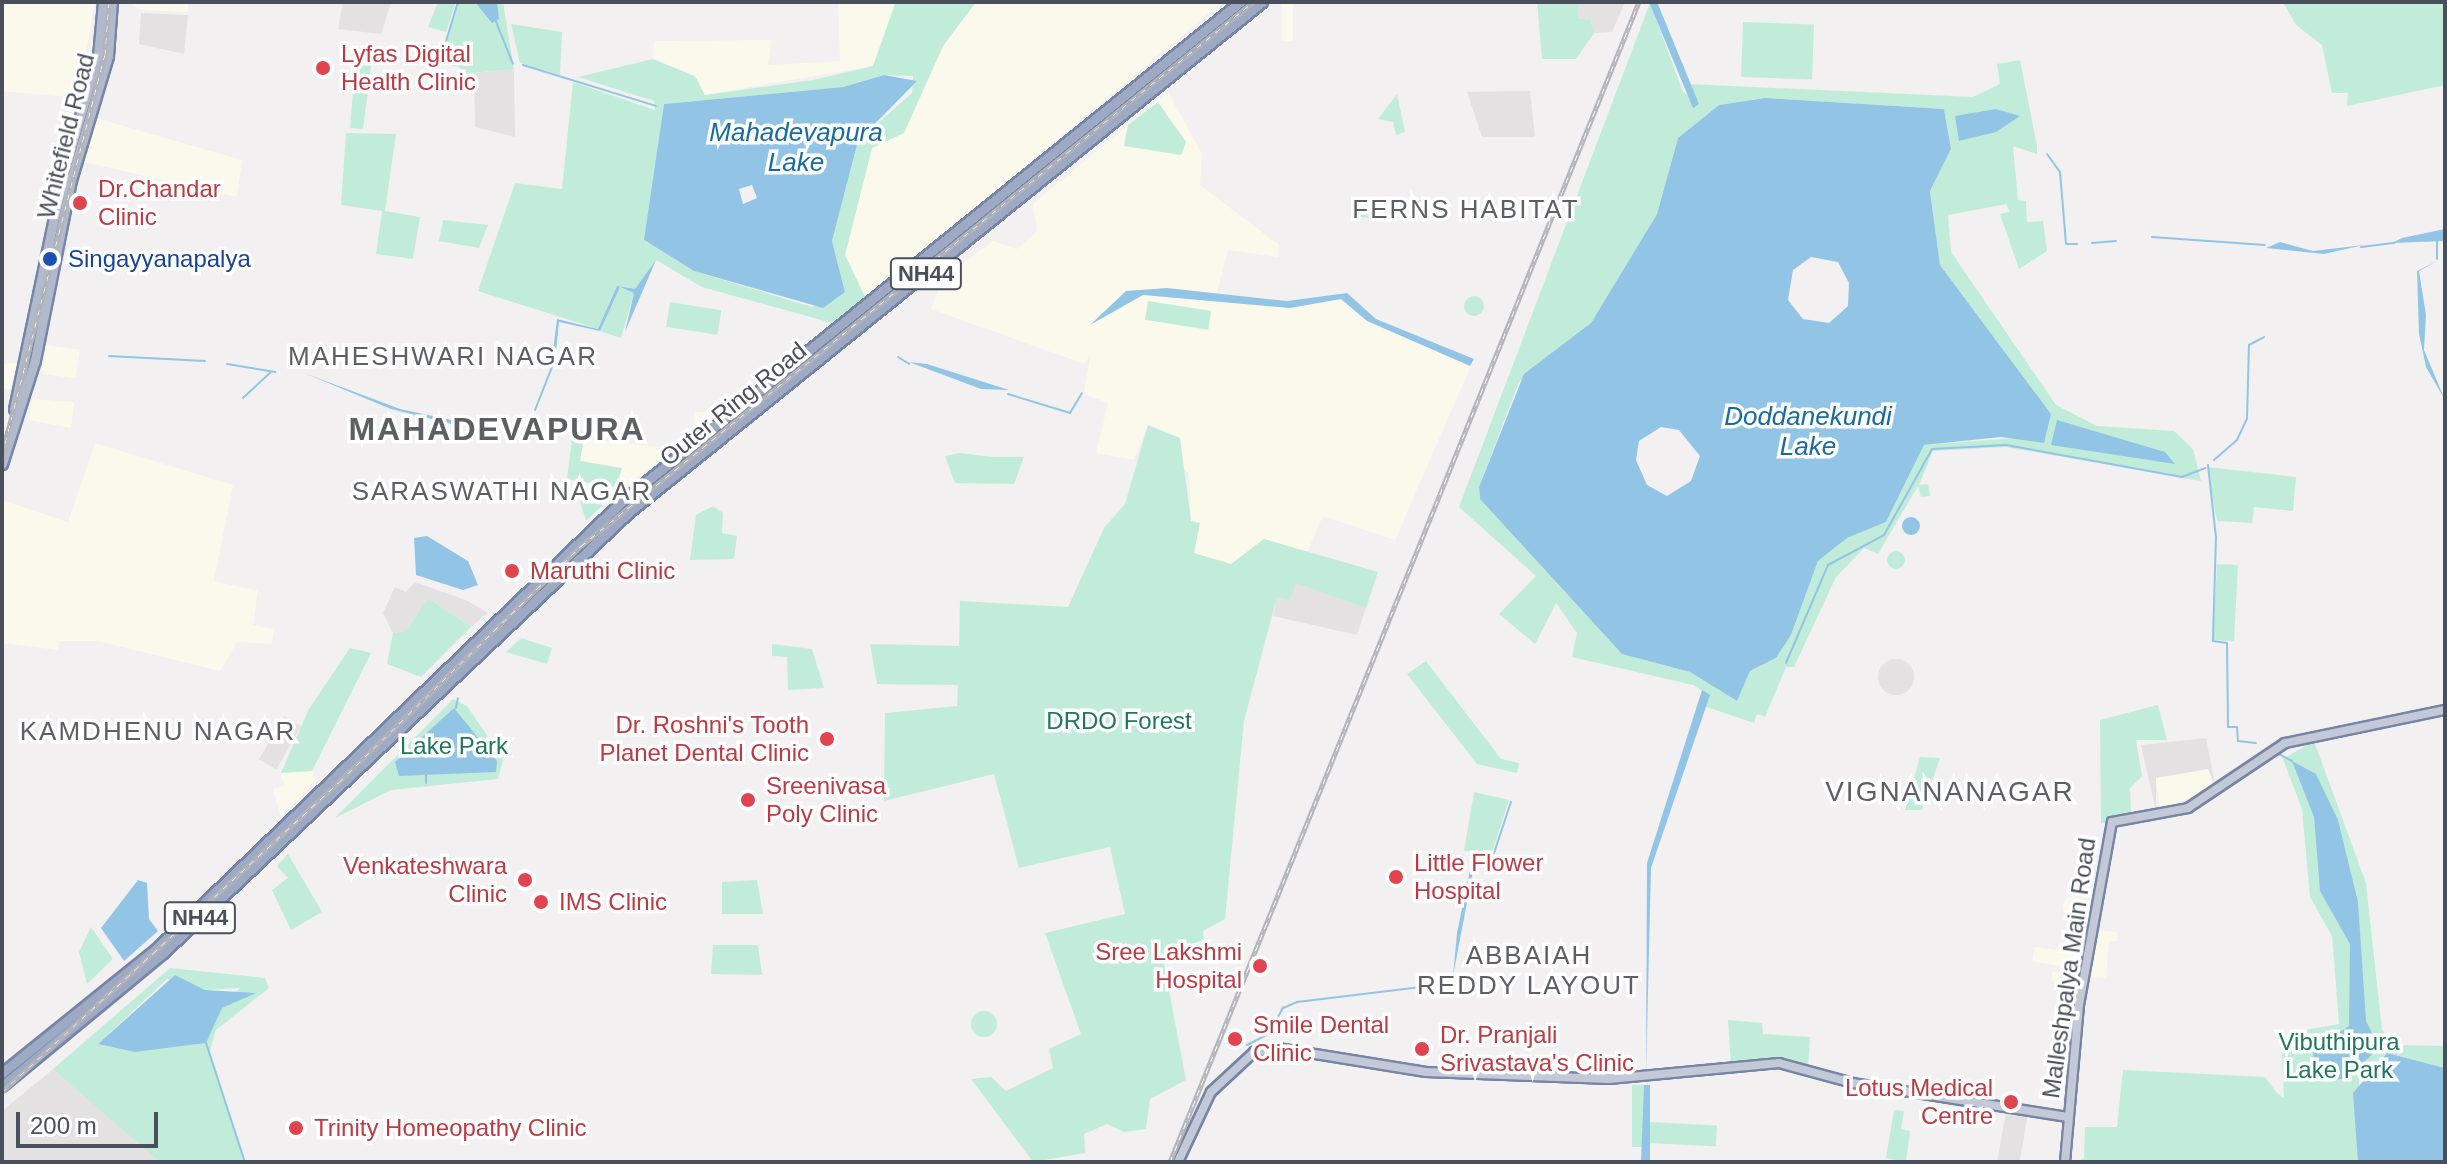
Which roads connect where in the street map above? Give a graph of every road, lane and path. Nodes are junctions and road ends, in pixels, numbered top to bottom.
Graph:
1 (103, 2) edge
2 (112, 2) edge
3 (1240, 2) edge
4 (1262, 2) edge
5 (2, 447) edge
6 (2, 464) edge
7 (2445, 710) edge
8 (381, 734) junction
9 (401, 740) dead end
10 (322, 790) junction
11 (308, 792) dead end
12 (2, 1073) edge
13 (2, 1086) edge
14 (2068, 1117) junction
15 (1178, 1162) edge
16 (2065, 1162) edge

1 - 5 main road, Whitefield Road
2 - 6 main road, Whitefield Road
3 - 8 highway, Outer Ring Road / NH44
4 - 8 highway, Outer Ring Road / NH44
7 - 14 main road, Malleshpalya Main Road
8 - 9 highway
8 - 10 highway, Outer Ring Road / NH44
8 - 13 highway, Outer Ring Road / NH44
10 - 11 highway
10 - 12 highway, Outer Ring Road / NH44
14 - 15 main road
14 - 16 main road, Malleshpalya Main Road

